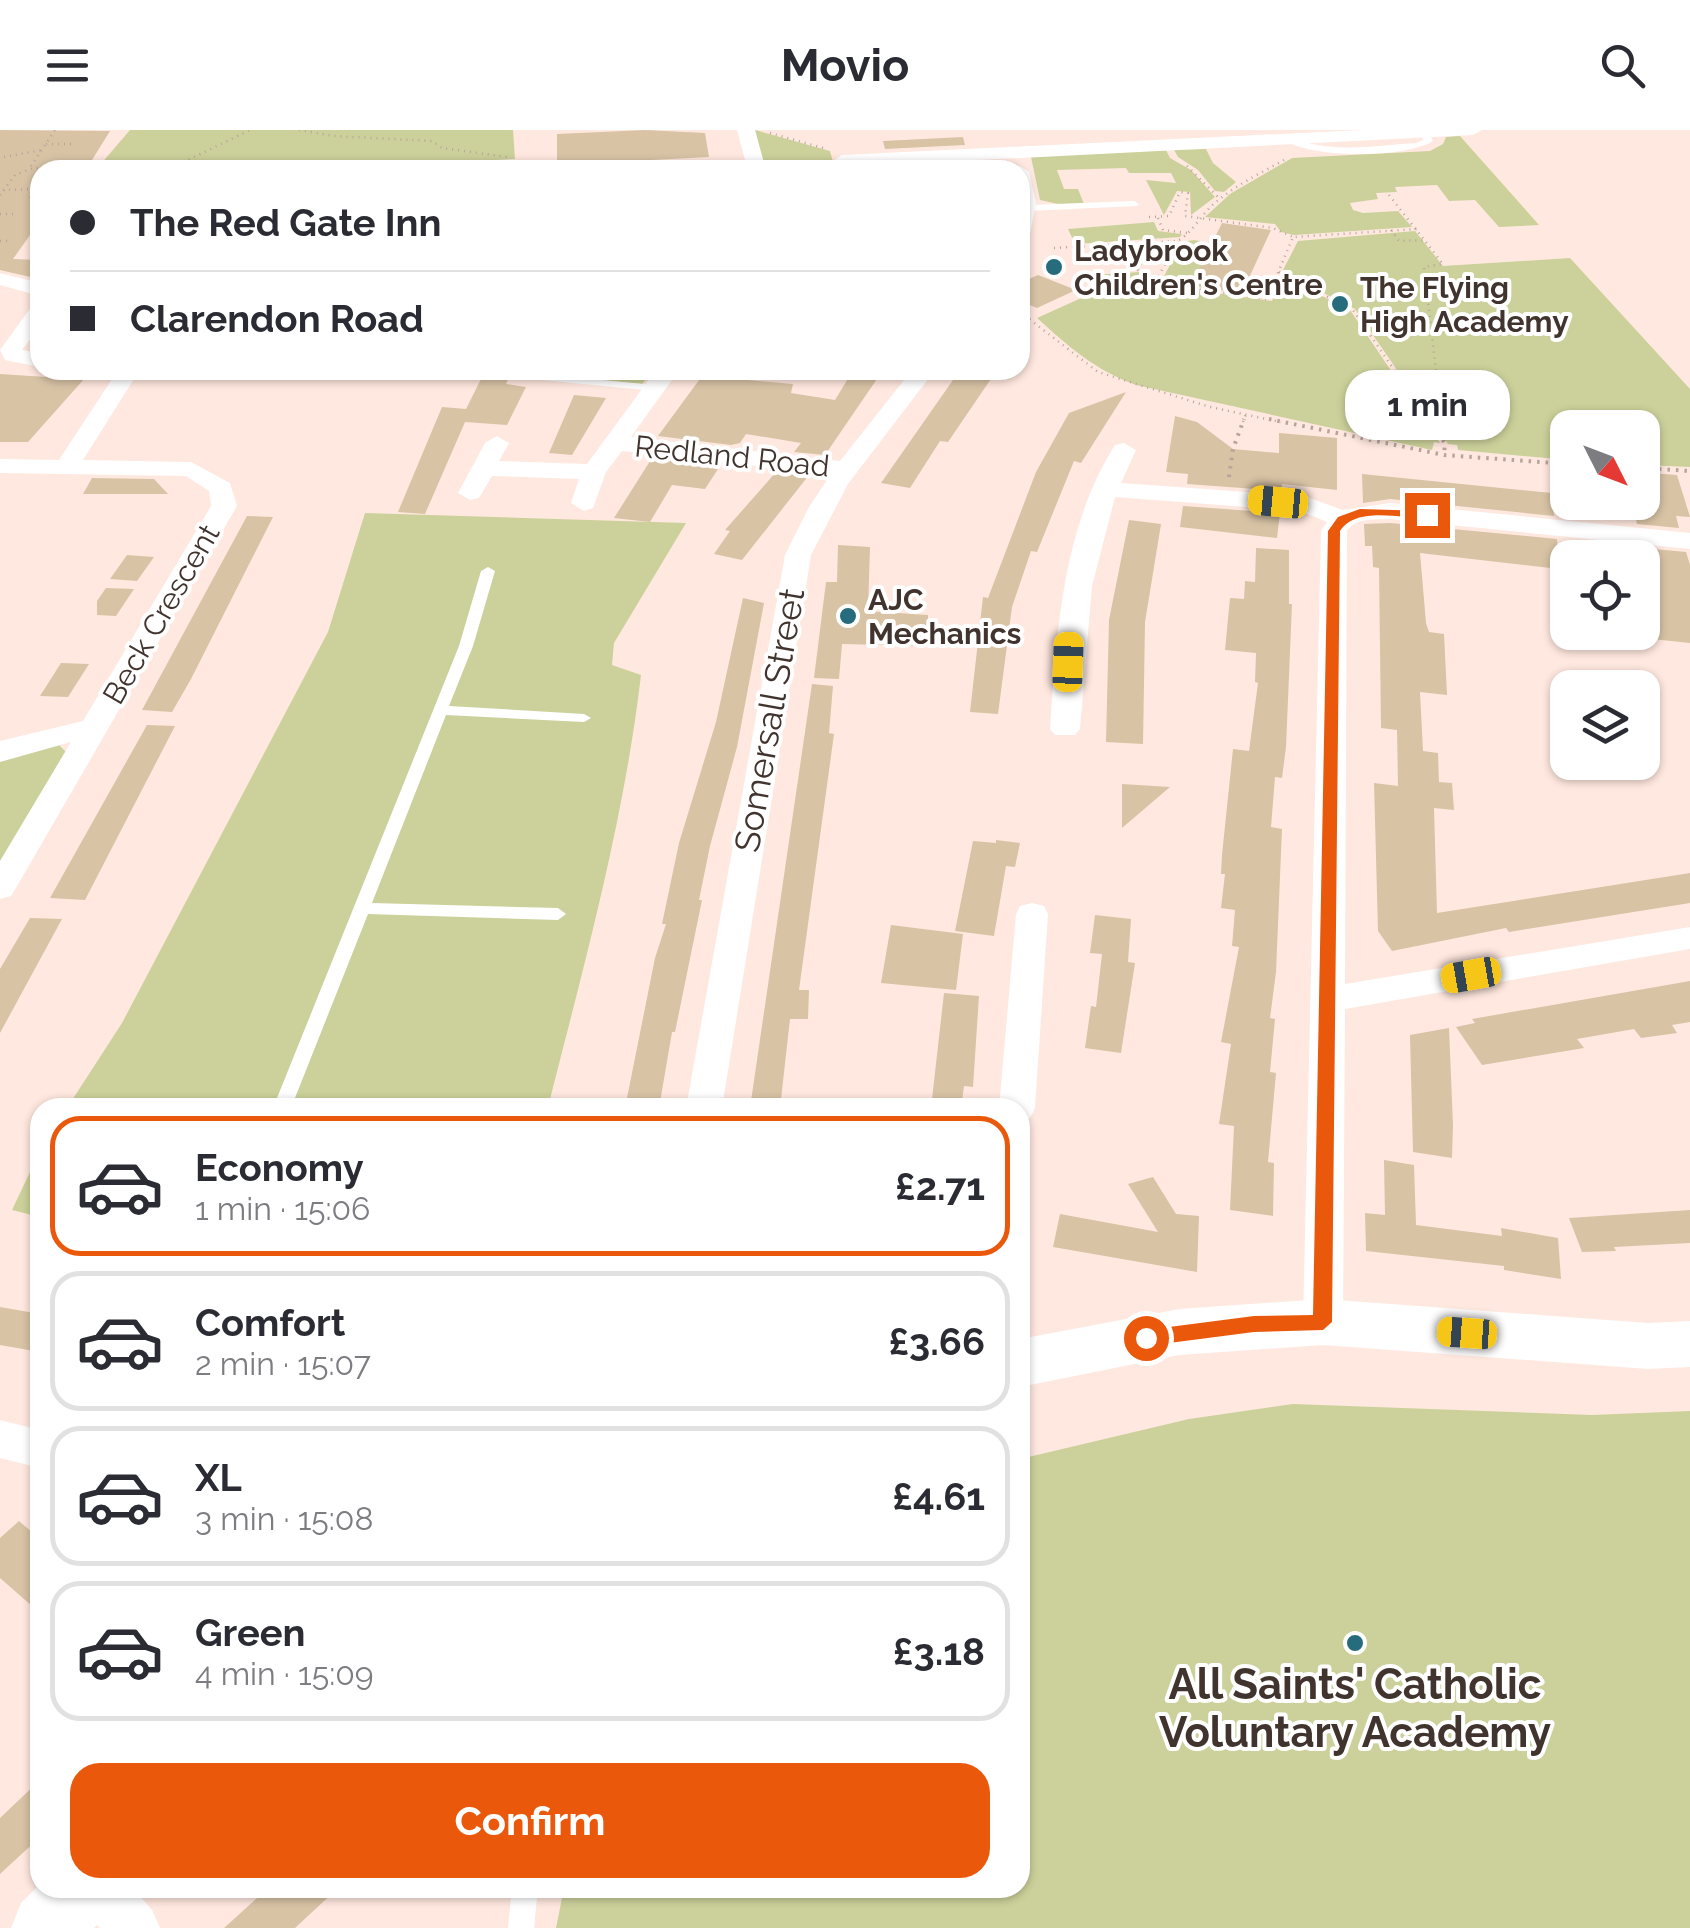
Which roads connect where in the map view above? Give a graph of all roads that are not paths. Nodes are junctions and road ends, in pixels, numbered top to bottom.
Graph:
1 (746, 130) edge
2 (999, 130) edge
3 (1473, 130) edge
4 (1419, 132) edge
5 (1286, 140) edge
6 (1168, 141) edge
7 (840, 157) edge
8 (754, 160) edge
9 (906, 160) edge
10 (1014, 160) edge
11 (1030, 163) edge
12 (1134, 204) dead end
13 (1030, 208) edge
14 (0, 279) edge
15 (30, 287) edge
16 (30, 324) edge
17 (30, 358) edge
18 (124, 380) edge
19 (661, 380) edge
20 (916, 380) edge
21 (497, 443) dead end
22 (615, 443) junction
23 (1124, 450) dead end
24 (0, 466) edge
25 (66, 467) junction
26 (486, 468) junction
27 (848, 470) junction
28 (594, 472) junction
29 (1104, 489) junction
30 (470, 493) dead end
31 (584, 503) dead end
32 (1342, 519) junction
33 (1690, 541) edge
34 (488, 571) dead end
35 (441, 710) junction
36 (584, 718) dead end
37 (95, 726) junction
38 (1066, 729) dead end
39 (0, 754) edge
40 (0, 888) edge
41 (362, 908) junction
42 (558, 914) dead end
43 (1032, 914) dead end
44 (1690, 938) edge
45 (1325, 1000) junction
46 (286, 1098) edge
47 (706, 1098) edge
48 (1018, 1098) edge
49 (1323, 1322) junction
50 (1690, 1344) edge
51 (1030, 1361) edge
52 (0, 1439) edge
53 (30, 1446) edge
54 (74, 1898) edge
55 (108, 1898) edge
56 (524, 1898) edge
57 (46, 1928) edge
58 (134, 1928) edge
59 (521, 1928) edge

1 - 8 street
2 - 10 street
3 - 4 street
4 - 5 street
5 - 6 street
6 - 11 street
7 - 9 street
12 - 13 lane
14 - 15 street
16 - 17 street
18 - 25 street
19 - 22 street
20 - 27 street, Somersall Street
21 - 26 street
22 - 27 street, Redland Road
22 - 28 street
23 - 29 street
24 - 25 street, Beck Crescent
25 - 37 street, Beck Crescent
26 - 28 street
26 - 30 street
27 - 47 street, Somersall Street
28 - 31 street
29 - 32 street
29 - 38 street
32 - 33 street
32 - 45 street
34 - 35 lane
35 - 36 lane
35 - 41 lane
37 - 39 street, Beck Crescent
37 - 40 street, Beck Crescent
41 - 42 lane
41 - 46 lane
43 - 48 street
44 - 45 street
45 - 49 street
49 - 50 street
49 - 51 street
52 - 53 street
54 - 57 street
55 - 58 street
56 - 59 lane

